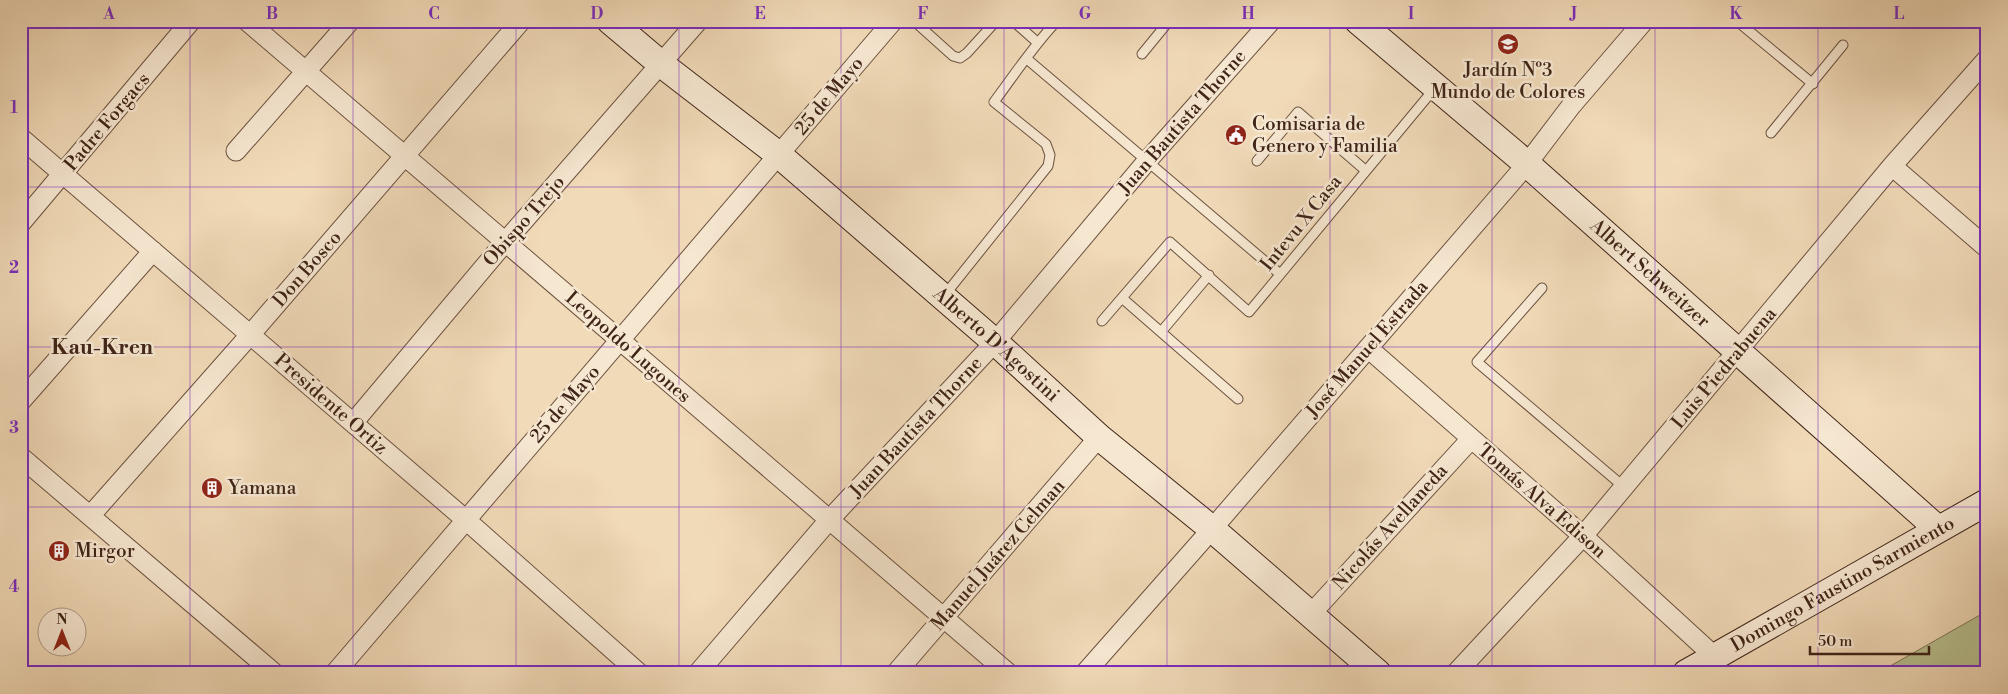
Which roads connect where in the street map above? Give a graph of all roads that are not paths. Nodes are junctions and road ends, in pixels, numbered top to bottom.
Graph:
1 (191, 21) edge
2 (247, 21) edge
3 (350, 21) edge
4 (521, 21) edge
5 (610, 21) edge
6 (698, 21) edge
7 (893, 21) edge
8 (914, 21) edge
9 (996, 21) edge
10 (1013, 21) edge
11 (1058, 21) edge
12 (1169, 21) edge
13 (1271, 21) edge
14 (1358, 21) edge
15 (1644, 21) edge
16 (1737, 21) edge
17 (1037, 42) junction
18 (1844, 45) dead end
19 (1142, 54) dead end
20 (1027, 58) junction
21 (1987, 59) edge
22 (661, 64) junction
23 (306, 71) junction
24 (1813, 84) junction
25 (1436, 87) junction
26 (1771, 133) dead end
27 (21, 138) edge
28 (236, 151) dead end
29 (406, 154) junction
30 (779, 155) junction
31 (1147, 161) junction
32 (1257, 161) dead end
33 (1527, 164) junction
34 (1892, 166) junction
35 (1365, 170) junction
36 (63, 174) junction
37 (21, 223) edge
38 (506, 241) junction
39 (1987, 248) edge
40 (153, 251) junction
41 (1280, 274) junction
42 (1209, 275) junction
43 (1542, 288) dead end
44 (943, 297) junction
45 (1122, 298) junction
46 (1102, 321) dead end
47 (1161, 332) junction
48 (250, 335) junction
49 (619, 340) junction
50 (995, 342) junction
51 (1368, 348) junction
52 (1738, 351) junction
53 (1238, 400) dead end
54 (21, 401) edge
55 (353, 423) junction
56 (1099, 437) junction
57 (1471, 439) junction
58 (21, 457) edge
59 (1624, 487) junction
60 (1982, 503) edge
61 (90, 516) junction
62 (466, 520) junction
63 (829, 520) junction
64 (1212, 529) junction
65 (1938, 529) junction
66 (1583, 536) junction
67 (1310, 615) junction
68 (944, 618) junction
69 (1714, 656) junction
70 (274, 673) edge
71 (336, 673) edge
72 (639, 673) edge
73 (698, 673) edge
74 (896, 673) edge
75 (1008, 673) edge
76 (1085, 673) edge
77 (1378, 673) edge
78 (1456, 673) edge
79 (1686, 673) edge

1 - 36 street, Padre Forgacs
2 - 23 street, Leopoldo Lugones
3 - 23 street
4 - 29 street, Don Bosco
5 - 22 main road, Alberto D'Agostini
6 - 22 street, Obispo Trejo
7 - 30 street, 25 de Mayo
8 - 9 lane
10 - 17 lane
11 - 17 lane
12 - 19 lane
13 - 31 street, Juan Bautista Thorne
14 - 25 main road, Albert Schweitzer
15 - 33 street, José Manuel Estrada
16 - 24 lane
17 - 20 lane
18 - 24 lane
20 - 31 lane
20 - 44 lane
21 - 34 street, Luis Piedrabuena
22 - 30 main road, Alberto D'Agostini
22 - 38 street, Obispo Trejo
23 - 28 street
23 - 29 street, Leopoldo Lugones
24 - 26 lane
25 - 33 main road, Albert Schweitzer
25 - 35 lane, Intevu X Casa
27 - 36 street, Presidente Ortiz
29 - 38 street, Leopoldo Lugones
29 - 48 street, Don Bosco
30 - 44 main road, Alberto D'Agostini
30 - 49 street, 25 de Mayo
31 - 41 lane
31 - 50 street, Juan Bautista Thorne
32 - 35 lane
33 - 51 street, José Manuel Estrada
33 - 52 main road, Albert Schweitzer
34 - 39 street
34 - 52 street, Luis Piedrabuena
35 - 41 lane, Intevu X Casa
36 - 37 street, Padre Forgacs
36 - 40 street, Presidente Ortiz
38 - 49 street, Leopoldo Lugones
38 - 55 street, Obispo Trejo
40 - 48 street, Presidente Ortiz
40 - 54 street
41 - 42 lane, Intevu X Casa
42 - 45 lane
42 - 47 lane
43 - 59 lane
44 - 50 main road, Alberto D'Agostini
45 - 46 lane
45 - 47 lane
47 - 53 lane
48 - 55 street, Presidente Ortiz
48 - 61 street, Don Bosco
49 - 62 street, 25 de Mayo
49 - 63 street, Leopoldo Lugones
50 - 56 main road, Alberto D'Agostini
50 - 63 street, Juan Bautista Thorne
51 - 57 street, Tomás Alva Edison
51 - 64 street, José Manuel Estrada
52 - 59 street, Luis Piedrabuena
52 - 65 main road, Albert Schweitzer
55 - 62 street, Presidente Ortiz
56 - 64 main road, Alberto D'Agostini
56 - 68 street, Manuel Juárez Celman
57 - 66 street, Tomás Alva Edison
57 - 67 street, Nicolás Avellaneda
58 - 61 street
59 - 66 street, Luis Piedrabuena
60 - 65 main road, Domingo Faustino Sarmiento
61 - 70 street
62 - 71 street, 25 de Mayo
62 - 72 street, Presidente Ortiz
63 - 68 street, Leopoldo Lugones
63 - 73 street, Juan Bautista Thorne
64 - 67 main road, Alberto D'Agostini
64 - 76 street, José Manuel Estrada
65 - 69 main road, Domingo Faustino Sarmiento
66 - 69 street, Tomás Alva Edison
66 - 78 street, Luis Piedrabuena
67 - 77 main road, Alberto D'Agostini
68 - 74 street, Manuel Juárez Celman
68 - 75 street, Leopoldo Lugones
69 - 79 main road, Domingo Faustino Sarmiento

